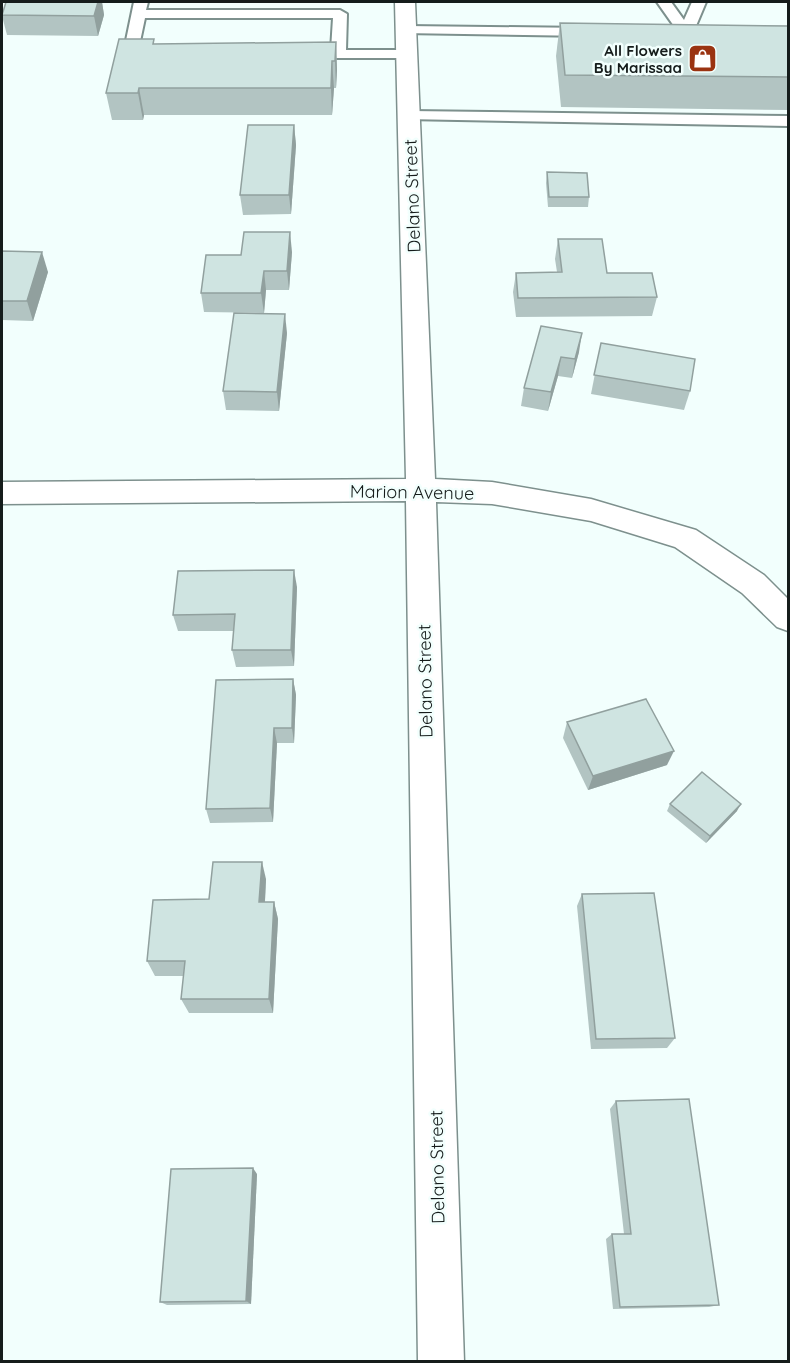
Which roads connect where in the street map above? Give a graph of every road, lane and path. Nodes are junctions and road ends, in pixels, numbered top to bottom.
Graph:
1 (664, 2) edge
2 (699, 2) edge
3 (140, 8) edge
4 (407, 29) edge
5 (605, 32) edge
6 (663, 33) edge
7 (692, 33) junction
8 (153, 55) edge
9 (292, 55) edge
10 (338, 55) junction
11 (410, 116) junction
12 (789, 121) edge
13 (420, 490) junction
14 (2, 493) edge
15 (789, 618) edge
16 (441, 1362) edge

1 - 7 lane
2 - 7 lane
3 - 8 lane
3 - 10 lane
4 - 5 lane
4 - 10 lane
4 - 11 street, Delano Street
6 - 7 lane
9 - 10 lane
11 - 12 lane
11 - 13 street, Delano Street
13 - 14 street, Marion Avenue
13 - 15 street, Marion Avenue
13 - 16 street, Delano Street

